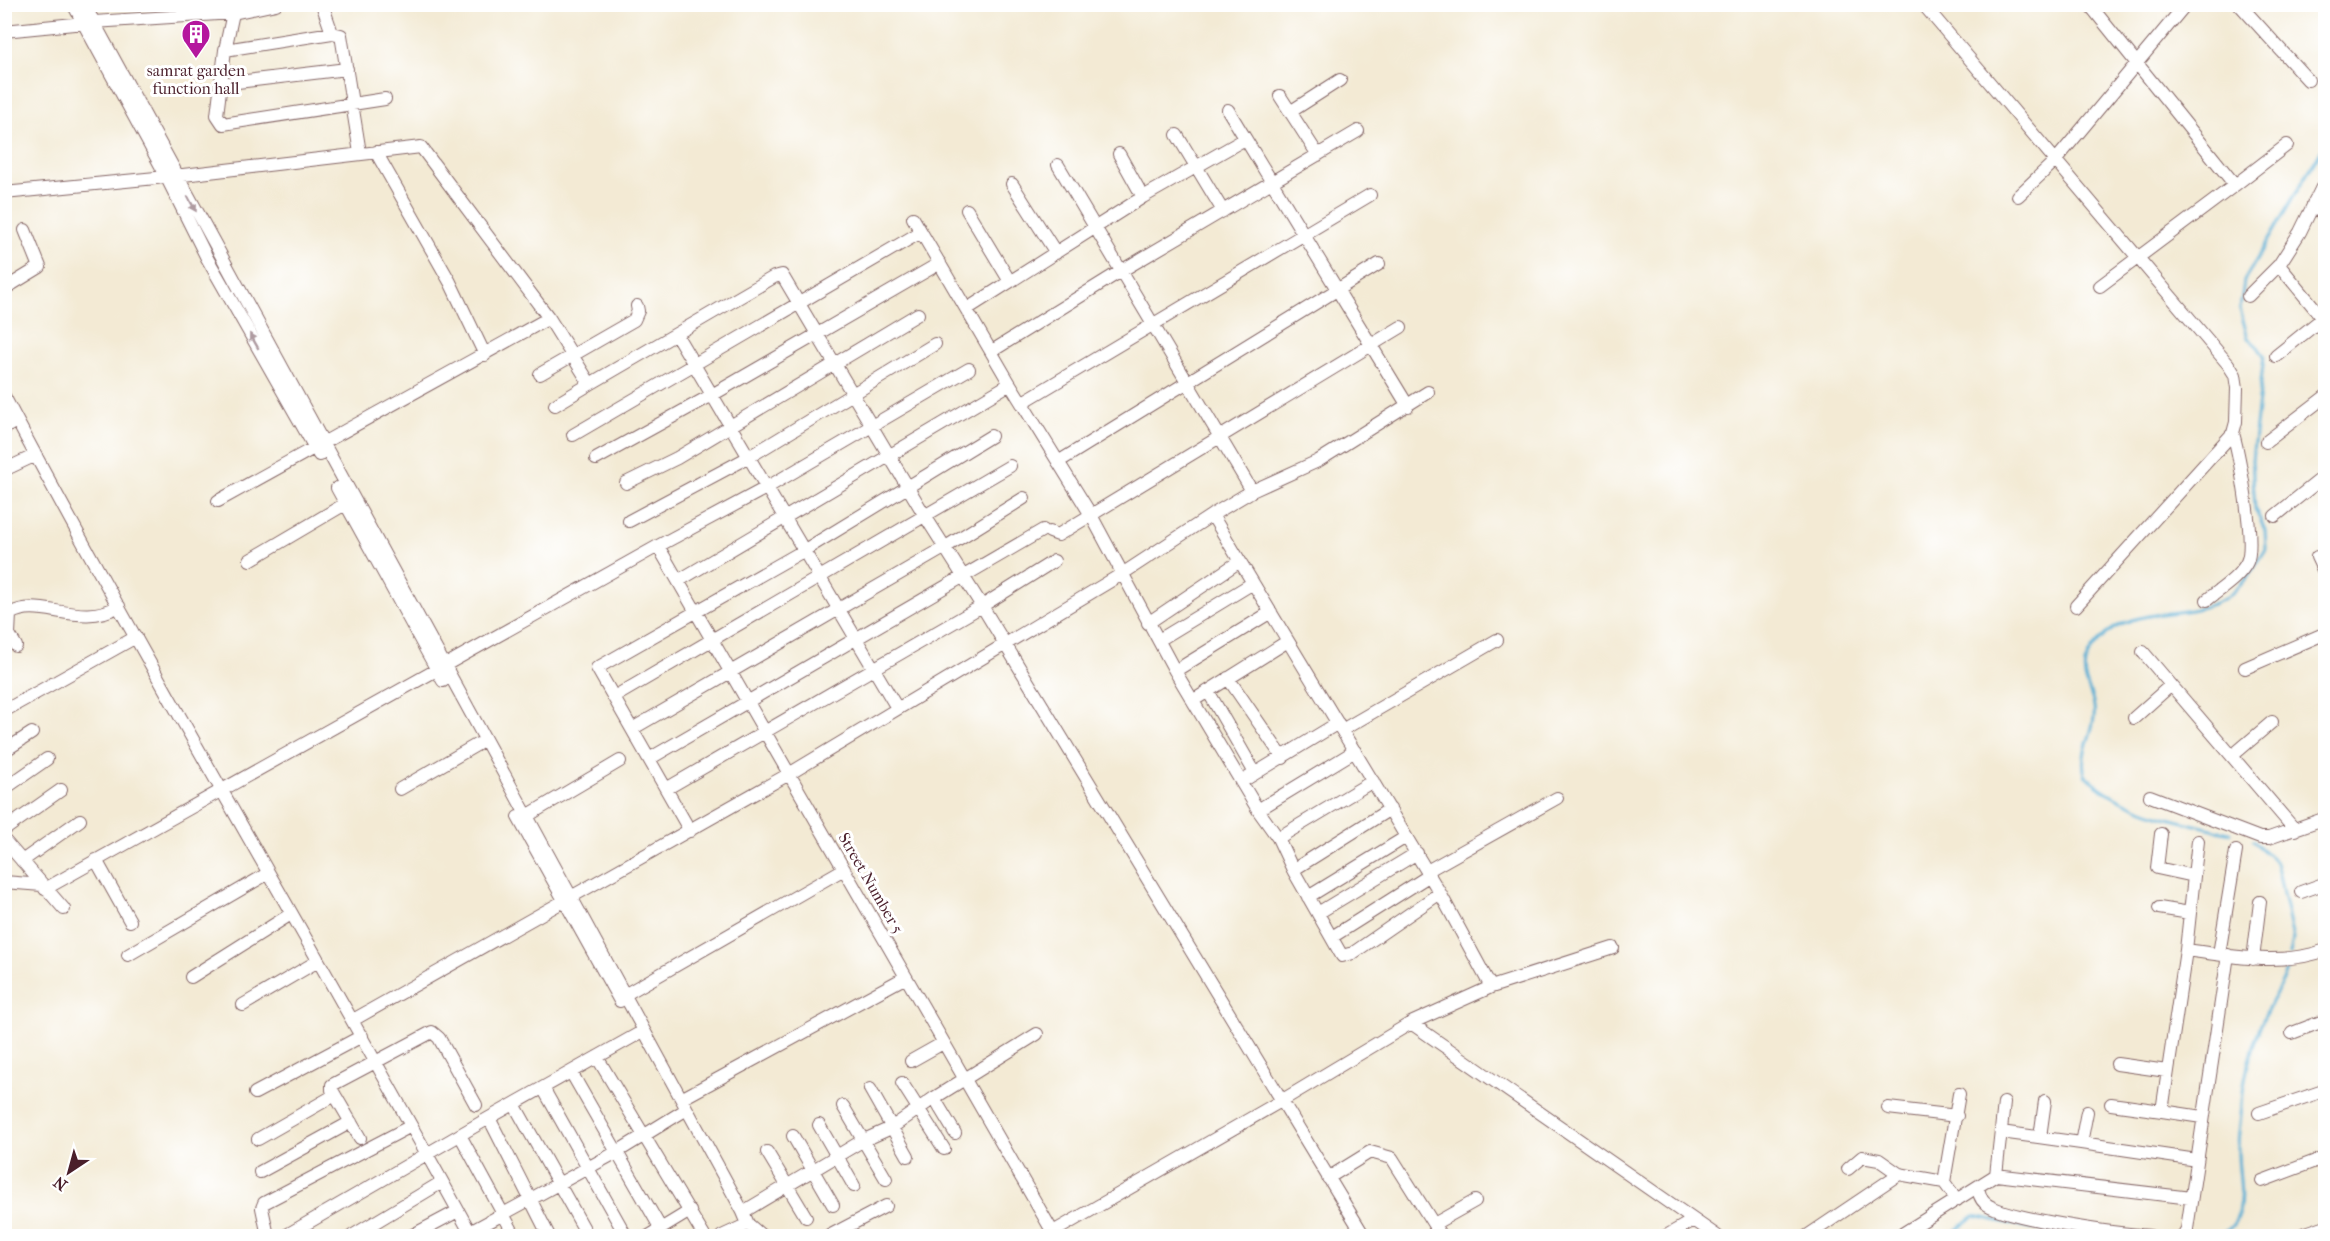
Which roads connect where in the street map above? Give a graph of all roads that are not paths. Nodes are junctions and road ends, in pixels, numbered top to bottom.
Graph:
1 (73, 4) edge
2 (84, 4) edge
3 (276, 4) edge
4 (322, 4) edge
5 (1923, 4) edge
6 (2089, 4) edge
7 (2186, 4) edge
8 (2239, 4) edge
9 (233, 13) junction
10 (89, 23) junction
11 (4, 32) edge
12 (332, 33) junction
13 (225, 50) junction
14 (2135, 63) junction
15 (347, 69) junction
16 (1340, 80) dead end
17 (2308, 80) dead end
18 (221, 84) junction
19 (1280, 96) dead end
20 (385, 99) dead end
21 (353, 103) junction
22 (1228, 110) dead end
23 (1290, 112) junction
24 (1358, 131) dead end
25 (1177, 135) dead end
26 (1245, 139) junction
27 (2287, 145) dead end
28 (376, 152) junction
29 (360, 153) junction
30 (1119, 154) dead end
31 (1318, 155) junction
32 (2056, 160) junction
33 (1058, 165) dead end
34 (1196, 166) junction
35 (171, 177) junction
36 (2325, 179) edge
37 (1271, 183) junction
38 (1012, 184) dead end
39 (2235, 185) junction
40 (4, 193) edge
41 (1371, 195) dead end
42 (2018, 196) dead end
43 (1143, 197) junction
44 (2313, 204) junction
45 (967, 210) dead end
46 (1223, 211) junction
47 (913, 218) dead end
48 (2325, 218) edge
49 (1096, 229) junction
50 (25, 230) dead end
51 (921, 232) junction
52 (1302, 235) junction
53 (1056, 253) junction
54 (2138, 256) junction
55 (940, 263) junction
56 (1379, 264) dead end
57 (2278, 265) junction
58 (1121, 271) junction
59 (1009, 280) junction
60 (2100, 286) dead end
61 (4, 289) edge
62 (1338, 290) junction
63 (2248, 296) dead end
64 (798, 302) junction
65 (637, 306) dead end
66 (966, 309) junction
67 (918, 314) dead end
68 (549, 318) junction
69 (2324, 320) edge
70 (1153, 324) junction
71 (1401, 327) dead end
72 (676, 334) junction
73 (817, 334) junction
74 (935, 344) dead end
75 (1373, 345) junction
76 (992, 351) junction
77 (485, 355) junction
78 (572, 356) junction
79 (2276, 356) dead end
80 (693, 364) junction
81 (836, 364) junction
82 (969, 369) dead end
83 (540, 374) dead end
84 (1187, 381) junction
85 (590, 384) junction
86 (1010, 384) junction
87 (1428, 392) dead end
88 (853, 393) junction
89 (712, 395) junction
90 (4, 396) edge
91 (2325, 396) edge
92 (1023, 402) junction
93 (555, 405) dead end
94 (1408, 406) junction
95 (18, 421) junction
96 (871, 424) junction
97 (730, 425) junction
98 (4, 428) edge
99 (2233, 433) junction
100 (573, 435) dead end
101 (991, 436) dead end
102 (1220, 437) junction
103 (2266, 442) dead end
104 (318, 445) junction
105 (36, 455) junction
106 (748, 457) junction
107 (891, 457) junction
108 (596, 459) dead end
109 (1058, 462) junction
110 (1010, 466) dead end
111 (4, 470) edge
112 (2325, 475) edge
113 (626, 483) dead end
114 (909, 486) junction
115 (766, 488) junction
116 (1252, 491) junction
117 (1024, 498) dead end
118 (218, 501) dead end
119 (345, 504) junction
120 (1091, 515) junction
121 (1212, 515) junction
122 (925, 516) junction
123 (2275, 516) dead end
124 (629, 520) dead end
125 (785, 520) junction
126 (658, 546) junction
127 (944, 548) junction
128 (803, 551) junction
129 (2317, 557) dead end
130 (250, 560) dead end
131 (1054, 561) dead end
132 (1240, 561) junction
133 (1122, 574) junction
134 (962, 576) junction
135 (2325, 576) edge
136 (820, 579) junction
137 (678, 581) junction
138 (1253, 583) junction
139 (2207, 600) dead end
140 (119, 606) junction
141 (982, 606) junction
142 (2076, 606) dead end
143 (838, 609) junction
144 (696, 612) junction
145 (1270, 612) junction
146 (1148, 623) junction
147 (2325, 633) edge
148 (136, 637) junction
149 (855, 639) junction
150 (712, 640) junction
151 (1159, 640) junction
152 (1497, 640) dead end
153 (1288, 641) junction
154 (1005, 644) junction
155 (16, 646) dead end
156 (2143, 652) dead end
157 (2245, 668) dead end
158 (441, 669) junction
159 (873, 669) junction
160 (1175, 671) junction
161 (730, 672) junction
162 (1228, 678) junction
163 (2171, 685) junction
164 (1208, 691) junction
165 (614, 697) junction
166 (1194, 700) junction
167 (748, 701) junction
168 (897, 708) junction
169 (4, 711) edge
170 (2134, 718) dead end
171 (2272, 722) dead end
172 (1340, 726) junction
173 (632, 729) junction
174 (765, 733) junction
175 (32, 734) dead end
176 (478, 744) junction
177 (4, 751) edge
178 (1355, 751) junction
179 (2232, 756) junction
180 (1282, 758) junction
181 (47, 759) dead end
182 (649, 759) junction
183 (620, 761) dead end
184 (1255, 773) junction
185 (789, 774) junction
186 (1373, 781) junction
187 (1241, 782) junction
188 (4, 789) edge
189 (400, 789) dead end
190 (666, 789) junction
191 (61, 790) dead end
192 (222, 790) junction
193 (2150, 796) dead end
194 (1557, 798) dead end
195 (1389, 809) junction
196 (1258, 810) junction
197 (527, 816) junction
198 (2325, 818) edge
199 (80, 820) dead end
200 (4, 830) edge
201 (2295, 830) junction
202 (690, 831) junction
203 (2161, 834) dead end
204 (1406, 837) junction
205 (1278, 838) junction
206 (4, 840) edge
207 (2198, 841) dead end
208 (2236, 851) dead end
209 (1416, 854) junction
210 (96, 860) junction
211 (22, 861) junction
212 (844, 869) junction
213 (1293, 870) junction
214 (1428, 873) junction
215 (267, 874) junction
216 (2194, 876) junction
217 (4, 882) edge
218 (2325, 883) edge
219 (43, 887) junction
220 (2301, 892) dead end
221 (1440, 893) junction
222 (1308, 897) junction
223 (569, 900) junction
224 (2260, 902) dead end
225 (2159, 908) dead end
226 (64, 909) dead end
227 (2190, 912) junction
228 (1317, 913) junction
229 (291, 914) junction
230 (130, 921) dead end
231 (1332, 937) junction
232 (1612, 948) dead end
233 (2186, 950) junction
234 (2325, 950) edge
235 (128, 955) dead end
236 (2223, 955) junction
237 (2253, 959) junction
238 (318, 961) junction
239 (191, 977) dead end
240 (906, 977) junction
241 (1491, 987) junction
242 (622, 997) junction
243 (243, 1005) dead end
244 (353, 1020) junction
245 (2325, 1020) edge
246 (1411, 1023) junction
247 (2292, 1033) dead end
248 (638, 1034) junction
249 (1037, 1034) dead end
250 (362, 1036) junction
251 (943, 1043) junction
252 (597, 1057) junction
253 (911, 1061) dead end
254 (376, 1062) junction
255 (2117, 1064) dead end
256 (2167, 1071) junction
257 (571, 1072) junction
258 (964, 1078) junction
259 (902, 1083) dead end
260 (543, 1088) junction
261 (870, 1089) dead end
262 (2325, 1090) edge
263 (255, 1094) dead end
264 (1959, 1094) dead end
265 (335, 1095) junction
266 (682, 1098) junction
267 (934, 1098) junction
268 (1281, 1101) junction
269 (2045, 1101) dead end
270 (2004, 1102) dead end
271 (514, 1104) junction
272 (2111, 1104) dead end
273 (476, 1105) dead end
274 (843, 1106) dead end
275 (1888, 1108) dead end
276 (918, 1109) junction
277 (2162, 1111) junction
278 (682, 1112) junction
279 (2087, 1112) dead end
280 (2259, 1113) dead end
281 (1957, 1116) junction
282 (2202, 1117) junction
283 (489, 1119) junction
284 (351, 1122) junction
285 (819, 1125) dead end
286 (411, 1126) junction
287 (891, 1128) junction
288 (2001, 1132) junction
289 (955, 1133) dead end
290 (644, 1135) junction
291 (460, 1136) junction
292 (793, 1136) dead end
293 (2040, 1137) junction
294 (360, 1138) dead end
295 (258, 1139) dead end
296 (862, 1141) junction
297 (2081, 1143) junction
298 (944, 1149) dead end
299 (617, 1152) junction
300 (767, 1152) dead end
301 (427, 1155) junction
302 (837, 1156) junction
303 (908, 1156) dead end
304 (2325, 1157) edge
305 (2197, 1160) junction
306 (588, 1168) junction
307 (1848, 1169) dead end
308 (812, 1171) junction
309 (260, 1172) dead end
310 (1899, 1174) junction
311 (1996, 1175) junction
312 (1328, 1178) junction
313 (886, 1179) dead end
314 (2262, 1181) dead end
315 (442, 1182) junction
316 (1944, 1182) junction
317 (559, 1185) junction
318 (786, 1185) junction
319 (854, 1186) dead end
320 (1977, 1186) junction
321 (2192, 1198) junction
322 (1957, 1200) junction
323 (531, 1201) junction
324 (1475, 1201) dead end
325 (833, 1205) dead end
326 (886, 1206) dead end
327 (458, 1211) junction
328 (690, 1211) junction
329 (503, 1213) junction
330 (806, 1217) dead end
331 (744, 1221) junction
332 (1692, 1221) junction
333 (1434, 1224) junction
334 (2325, 1226) edge
335 (661, 1229) junction
336 (471, 1234) edge
337 (1054, 1234) edge
338 (268, 1236) edge
339 (285, 1236) edge
340 (352, 1236) edge
341 (411, 1236) edge
342 (515, 1236) edge
343 (549, 1236) edge
344 (588, 1236) edge
345 (626, 1236) edge
346 (649, 1236) edge
347 (704, 1236) edge
348 (722, 1236) edge
349 (762, 1236) edge
350 (829, 1236) edge
351 (1364, 1236) edge
352 (1442, 1236) edge
353 (1666, 1236) edge
354 (1717, 1236) edge
355 (1807, 1236) edge
356 (1899, 1236) edge
357 (2150, 1236) edge
358 (2183, 1236) edge
359 (2297, 1236) edge

1 - 10 street
2 - 10 street
3 - 9 street
4 - 12 street
5 - 32 street
6 - 14 street
7 - 14 street
8 - 17 street
9 - 10 street
9 - 13 street
10 - 11 street
10 - 35 street
12 - 13 street
12 - 15 street
13 - 18 street
14 - 32 street
14 - 39 street
15 - 18 street
15 - 21 street
16 - 23 street
18 - 21 street
19 - 23 street
20 - 21 street
21 - 29 street
22 - 26 street
23 - 31 street
24 - 31 street
25 - 34 street
26 - 34 street
26 - 37 street
27 - 39 street
28 - 29 street
28 - 68 street
28 - 77 street
29 - 35 street
30 - 43 street
31 - 37 street
32 - 42 street
32 - 54 street
33 - 49 street
34 - 43 street
34 - 46 street
35 - 40 street
35 - 104 street
36 - 44 street
37 - 46 street
37 - 52 street
38 - 53 street
39 - 54 street
41 - 52 street
43 - 49 street
44 - 48 street
44 - 57 street
45 - 59 street
46 - 58 street
47 - 51 street
49 - 53 street
49 - 58 street
50 - 61 street
51 - 55 street
51 - 64 street
52 - 62 street
52 - 70 street
53 - 59 street
54 - 60 street
54 - 99 street
55 - 66 street
55 - 73 street
56 - 62 street
57 - 63 street
57 - 69 street
58 - 70 street
58 - 76 street
59 - 66 street
62 - 75 street
62 - 84 street
64 - 72 street
64 - 73 street
64 - 80 street
65 - 78 street
66 - 76 street
67 - 81 street
68 - 77 street
68 - 78 street
69 - 79 street
70 - 84 street
70 - 92 street
71 - 75 street
72 - 80 street
72 - 85 street
73 - 81 street
73 - 89 street
74 - 88 street
75 - 94 street
75 - 102 street
76 - 86 street
77 - 104 street
78 - 83 street
78 - 85 street
80 - 89 street
80 - 100 street
81 - 88 street
81 - 97 street
82 - 96 street
84 - 102 street
84 - 109 street
85 - 93 street
86 - 92 street
86 - 107 street
87 - 94 street
88 - 96 street
88 - 106 street
89 - 97 street
89 - 108 street
90 - 95 street
91 - 103 street
92 - 109 street
94 - 116 street
95 - 98 street
95 - 105 street
96 - 107 street
96 - 115 street
97 - 106 street
97 - 113 street
99 - 139 street
99 - 142 street
101 - 114 street
102 - 116 street
102 - 120 street
104 - 118 street
104 - 119 street
104 - 158 street
105 - 111 street
105 - 140 street
106 - 115 street
106 - 124 street
107 - 114 street
107 - 125 street
109 - 120 street
110 - 122 street
112 - 123 street
114 - 122 street
114 - 128 street
115 - 125 street
115 - 126 street
116 - 121 street
117 - 127 street
119 - 130 street
119 - 158 street
120 - 133 street
120 - 134 street
121 - 132 street
121 - 133 street
122 - 127 street
122 - 136 street
125 - 128 street
125 - 137 street
126 - 137 street, Street Number 5
126 - 158 street
127 - 134 street
127 - 143 street
128 - 136 street
128 - 144 street
129 - 135 street
131 - 141 street
132 - 138 street
132 - 146 street
133 - 146 street
133 - 154 street
134 - 141 street
134 - 149 street
136 - 143 street
136 - 150 street
137 - 144 street, Street Number 5
138 - 145 street
138 - 151 street
140 - 148 street
140 - 155 street
141 - 154 street
141 - 159 street
143 - 149 street
143 - 161 street
144 - 150 street, Street Number 5
144 - 165 street
145 - 153 street
145 - 160 street
146 - 151 street
147 - 157 street
148 - 169 street
148 - 192 street
149 - 159 street
149 - 167 street
150 - 161 street, Street Number 5
150 - 165 street
151 - 160 street
152 - 172 street
153 - 162 street
153 - 172 street
154 - 168 street
154 - 268 street
156 - 163 street
158 - 176 street
158 - 192 street
158 - 197 street
159 - 168 street
159 - 174 street
160 - 166 street
161 - 167 street, Street Number 5
161 - 173 street
162 - 164 street
162 - 180 street
163 - 170 street
163 - 179 street
164 - 166 street
164 - 184 street
165 - 173 street
166 - 187 street
167 - 174 street, Street Number 5
167 - 182 street
168 - 185 street
171 - 179 street
172 - 178 street
172 - 180 street
173 - 182 street
174 - 185 street, Street Number 5
174 - 190 street
175 - 177 street
176 - 189 street
176 - 223 street
178 - 186 street
178 - 196 street
179 - 201 street
180 - 184 street
181 - 188 street
182 - 190 street
183 - 197 street
184 - 187 street
185 - 202 street
185 - 212 street, Street Number 5
186 - 195 street
186 - 205 street
187 - 196 street
190 - 202 street
191 - 200 street
192 - 210 street
192 - 215 street
193 - 201 street
194 - 214 street
195 - 204 street
195 - 213 street
196 - 205 street
197 - 223 street
198 - 201 street
199 - 211 street
202 - 223 street
203 - 216 street
204 - 209 street
204 - 222 street
205 - 213 street
206 - 211 street
207 - 216 street
208 - 236 street
209 - 214 street
209 - 228 street
210 - 219 street
210 - 230 street
211 - 219 street
212 - 240 street, Street Number 5
212 - 242 street
213 - 222 street
214 - 221 street
214 - 231 street
215 - 229 street
215 - 235 street
216 - 227 street
217 - 219 street
218 - 220 street
219 - 226 street
221 - 231 street
221 - 241 street
222 - 228 street
223 - 242 street
223 - 244 street
224 - 237 street
225 - 227 street
227 - 233 street
228 - 231 street
229 - 238 street
229 - 239 street
232 - 241 street
233 - 236 street
233 - 256 street
234 - 237 street
236 - 237 street
236 - 282 street
238 - 243 street
238 - 244 street
240 - 251 street, Street Number 5
240 - 266 street
241 - 246 street
242 - 248 street
242 - 266 street
244 - 250 street
245 - 247 street
246 - 268 street
246 - 332 street
248 - 252 street
248 - 278 street
249 - 258 street
250 - 254 street
250 - 263 street
251 - 253 street
251 - 258 street, Street Number 5
252 - 257 street
252 - 290 street
254 - 265 street
254 - 273 street
254 - 286 street
255 - 256 street
256 - 277 street
257 - 260 street
257 - 299 street
258 - 267 street
258 - 337 street, Street Number 5
259 - 276 street
260 - 271 street
260 - 306 street
261 - 287 street
262 - 280 street
264 - 281 street
265 - 284 street
265 - 295 street
266 - 331 street
267 - 276 street
267 - 289 street
268 - 312 street
268 - 337 street
269 - 293 street
270 - 288 street
271 - 283 street
271 - 317 street
272 - 277 street
274 - 296 street
275 - 281 street
276 - 287 street
276 - 298 street
277 - 282 street
278 - 290 street
278 - 331 street
279 - 297 street
281 - 316 street
282 - 305 street
283 - 291 street
283 - 323 street
284 - 294 street
284 - 309 street
285 - 302 street
286 - 301 street
286 - 338 street
287 - 296 street
287 - 303 street
288 - 293 street
288 - 311 street
290 - 299 street
290 - 328 street
291 - 301 street
291 - 329 street
292 - 308 street
293 - 297 street
296 - 302 street
296 - 313 street
297 - 305 street
299 - 306 street
299 - 335 street
300 - 318 street
301 - 315 street
301 - 339 street
302 - 308 street
302 - 319 street
304 - 314 street
305 - 321 street
306 - 317 street
306 - 345 street
307 - 310 street
308 - 318 street
308 - 325 street
310 - 316 street
310 - 355 street
311 - 320 street
311 - 321 street
312 - 333 street
312 - 351 street
315 - 327 street
315 - 340 street
316 - 322 street
317 - 323 street
317 - 344 street
318 - 330 street
318 - 331 street
320 - 322 street
320 - 357 street
321 - 358 street
322 - 356 street
323 - 329 street
323 - 343 street
324 - 333 street
326 - 350 street
327 - 336 street
327 - 341 street
328 - 335 street
328 - 347 street
329 - 336 street
329 - 342 street
331 - 348 street
331 - 349 street
332 - 353 street
332 - 354 street
333 - 352 street
334 - 359 street
335 - 346 street

